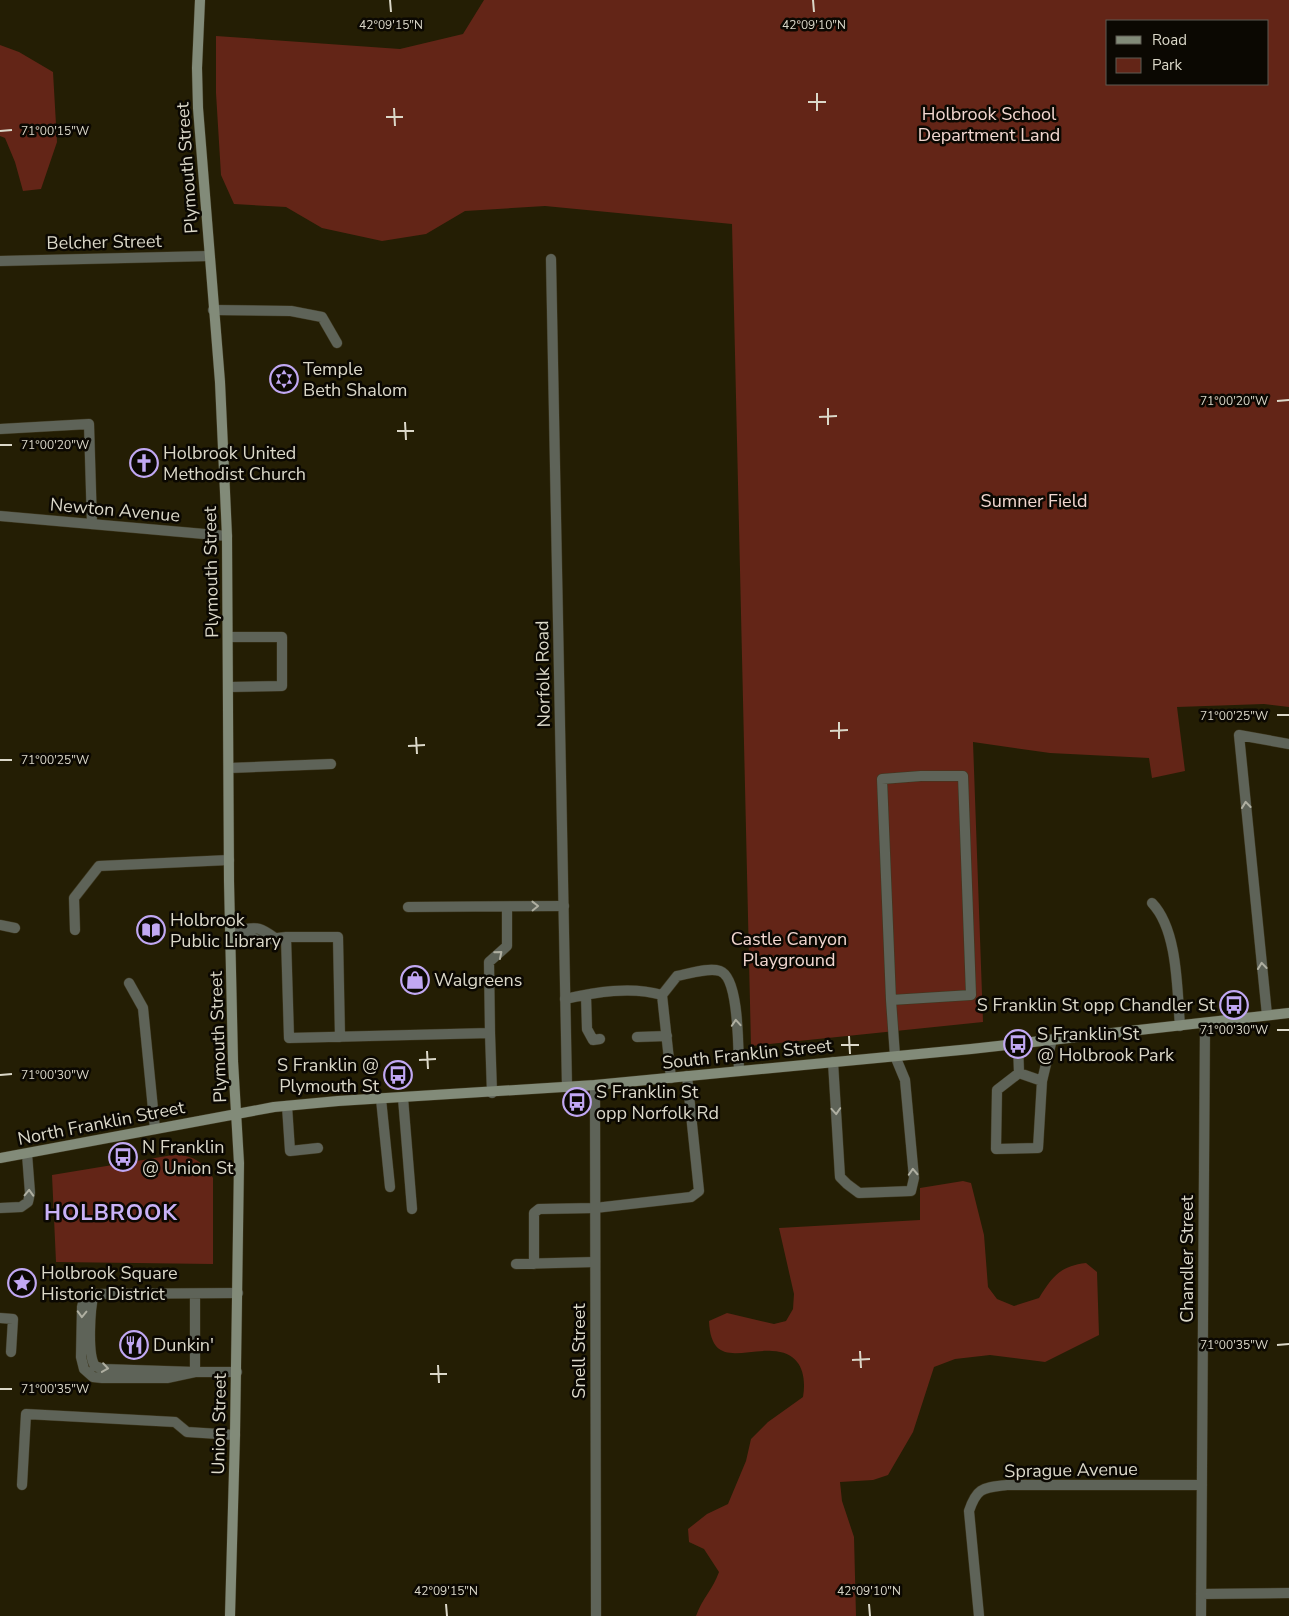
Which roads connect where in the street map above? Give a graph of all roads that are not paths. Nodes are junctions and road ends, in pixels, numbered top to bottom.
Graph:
1 (200, 0) edge
2 (209, 256) junction
3 (551, 260) dead end
4 (0, 261) edge
5 (213, 310) junction
6 (336, 343) dead end
7 (0, 429) edge
8 (0, 516) edge
9 (92, 524) junction
10 (227, 536) junction
11 (229, 637) junction
12 (230, 687) junction
13 (1289, 744) edge
14 (331, 764) dead end
15 (229, 768) junction
16 (229, 860) junction
17 (1152, 903) dead end
18 (564, 906) junction
19 (408, 907) dead end
20 (507, 907) junction
21 (0, 926) edge
22 (15, 928) dead end
23 (75, 930) dead end
24 (236, 930) junction
25 (286, 937) junction
26 (129, 983) dead end
27 (586, 994) junction
28 (662, 995) junction
29 (565, 999) junction
30 (891, 1000) junction
31 (1289, 1013) edge
32 (1267, 1015) junction
33 (1205, 1023) junction
34 (1180, 1026) junction
35 (490, 1033) junction
36 (667, 1036) junction
37 (340, 1037) junction
38 (637, 1037) dead end
39 (600, 1039) dead end
40 (1052, 1039) junction
41 (1018, 1044) junction
42 (895, 1056) junction
43 (833, 1062) junction
44 (739, 1072) junction
45 (1019, 1073) junction
46 (687, 1076) junction
47 (671, 1078) junction
48 (1042, 1081) junction
49 (595, 1085) junction
50 (567, 1088) junction
51 (492, 1093) junction
52 (403, 1098) junction
53 (381, 1099) junction
54 (287, 1106) junction
55 (236, 1114) junction
56 (155, 1129) junction
57 (318, 1148) dead end
58 (27, 1154) junction
59 (0, 1158) edge
60 (390, 1187) dead end
61 (0, 1208) edge
62 (595, 1208) junction
63 (412, 1209) dead end
64 (595, 1262) junction
65 (516, 1264) dead end
66 (534, 1264) junction
67 (238, 1293) junction
68 (195, 1294) junction
69 (0, 1318) edge
70 (11, 1352) dead end
71 (195, 1372) junction
72 (237, 1372) junction
73 (236, 1435) junction
74 (22, 1485) dead end
75 (1202, 1485) junction
76 (1289, 1593) edge
77 (1201, 1594) junction
78 (230, 1616) edge
79 (596, 1616) edge
80 (979, 1616) edge
81 (1201, 1616) edge

1 - 2 main road, Plymouth Street
2 - 4 street, Belcher Street
2 - 5 main road, Plymouth Street
3 - 18 street, Norfolk Road
5 - 6 street
5 - 10 main road, Plymouth Street
7 - 9 street
8 - 9 street, Newton Avenue
9 - 10 street, Newton Avenue
10 - 11 main road, Plymouth Street
11 - 12 main road, Plymouth Street
11 - 12 street
12 - 15 main road, Plymouth Street
32 -> 13 street
14 - 15 street
15 - 16 main road, Plymouth Street
16 - 23 street
16 - 24 main road, Plymouth Street
17 - 34 street
20 -> 18 street
18 - 29 street, Norfolk Road
19 - 20 street
35 -> 20 street
21 - 22 street
24 - 25 street
24 - 55 main road, Plymouth Street
25 - 37 street
25 - 37 street
26 - 56 street
27 - 28 street
27 - 29 street
27 - 39 street
28 - 36 street
44 -> 28 street
29 - 50 street, Norfolk Road
30 - 30 street
30 - 42 street
31 - 32 main road, South Franklin Street
32 - 33 main road, South Franklin Street
33 - 34 main road, South Franklin Street
33 - 75 street, Chandler Street
34 - 40 main road, South Franklin Street
35 - 37 street
35 - 51 street
36 - 38 street
36 - 47 street
40 - 41 main road, South Franklin Street
40 - 48 street
41 - 42 main road, South Franklin Street
41 - 45 street
42 - 43 main road, South Franklin Street
43 -> 42 street
43 - 44 main road, South Franklin Street
44 - 46 main road, South Franklin Street
45 - 48 street
45 - 48 street
46 - 47 main road, South Franklin Street
46 - 62 street
47 - 49 main road, South Franklin Street
49 - 50 main road, South Franklin Street
49 - 62 street, Snell Street
50 - 51 main road, South Franklin Street
51 - 52 main road, South Franklin Street
52 - 53 main road, South Franklin Street
52 - 63 street
53 - 54 main road, South Franklin Street
53 - 60 street
54 - 55 main road, South Franklin Street
54 - 57 street
55 - 56 main road, North Franklin Street
55 - 67 main road, Union Street
56 - 58 main road, North Franklin Street
58 - 59 main road, North Franklin Street
61 -> 58 street
62 - 64 street, Snell Street
62 - 66 street
64 - 66 street
64 - 79 street, Snell Street
65 - 66 street
67 - 68 street
67 - 72 main road, Union Street
68 - 71 street
68 -> 71 street
69 - 70 street
71 - 72 street
72 - 73 main road, Union Street
73 - 74 street
73 - 78 main road, Union Street
75 - 77 street, Chandler Street
75 - 80 street, Sprague Avenue
76 - 77 street
77 - 81 street, Chandler Street

